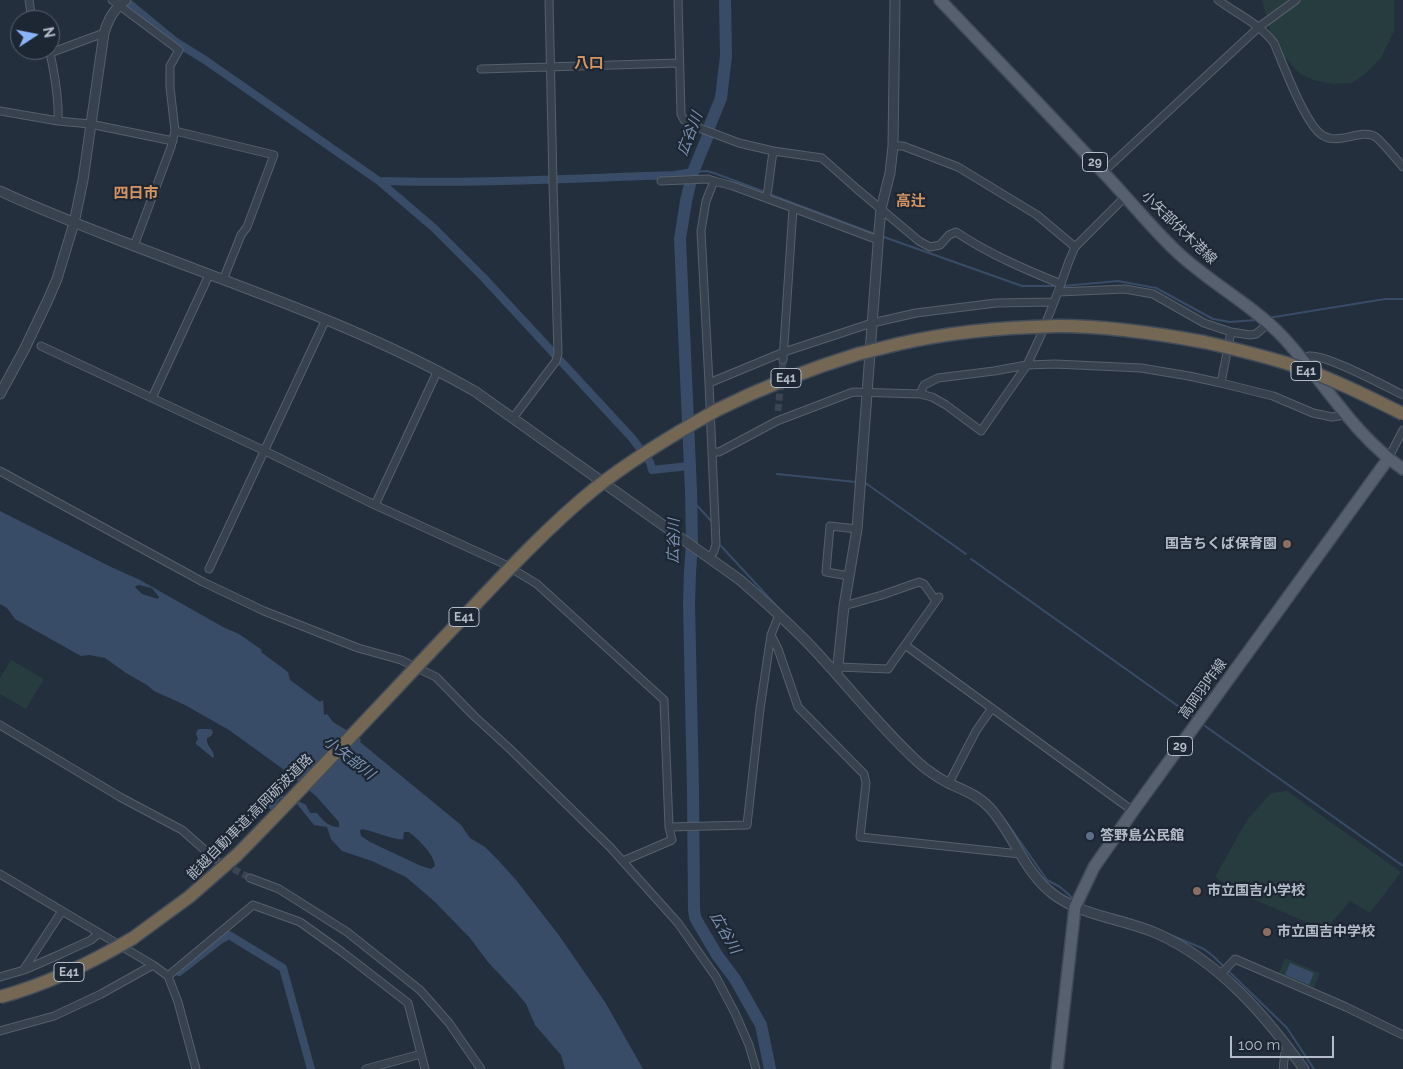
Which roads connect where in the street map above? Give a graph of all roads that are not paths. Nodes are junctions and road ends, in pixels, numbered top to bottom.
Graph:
1 (549, 0) edge
2 (678, 0) edge
3 (895, 0) edge
4 (940, 0) edge
5 (1218, 0) edge
6 (1296, 0) edge
7 (119, 2) edge
8 (1259, 27) junction
9 (104, 33) junction
10 (60, 48) edge
11 (50, 60) edge
12 (680, 64) junction
13 (551, 68) junction
14 (481, 69) dead end
15 (0, 111) edge
16 (58, 121) junction
17 (90, 124) junction
18 (175, 132) junction
19 (173, 141) junction
20 (892, 146) junction
21 (773, 151) junction
22 (1403, 166) edge
23 (1103, 172) junction
24 (661, 181) dead end
25 (714, 181) junction
26 (0, 191) edge
27 (1126, 197) junction
28 (766, 198) junction
29 (793, 208) junction
30 (881, 209) junction
31 (74, 223) junction
32 (879, 235) junction
33 (134, 246) junction
34 (1075, 247) junction
35 (209, 275) junction
36 (223, 280) junction
37 (1060, 288) junction
38 (1054, 302) junction
39 (326, 319) junction
40 (1264, 320) junction
41 (872, 323) junction
42 (1232, 332) junction
43 (41, 346) dead end
44 (784, 352) junction
45 (783, 360) tunnel mouth
46 (1302, 360) junction
47 (1027, 365) junction
48 (438, 370) junction
49 (709, 383) junction
50 (1221, 383) junction
51 (868, 392) junction
52 (0, 394) edge
53 (920, 394) junction
54 (1403, 395) edge
55 (152, 398) junction
56 (778, 412) tunnel mouth
57 (1403, 414) edge
58 (1346, 415) junction
59 (513, 418) junction
60 (777, 421) junction
61 (1403, 430) edge
62 (265, 451) junction
63 (712, 452) junction
64 (1388, 459) junction
65 (1403, 469) edge
66 (0, 471) edge
67 (375, 505) junction
68 (857, 528) junction
69 (706, 557) junction
70 (209, 569) dead end
71 (849, 576) junction
72 (844, 606) junction
73 (780, 616) junction
74 (770, 635) junction
75 (905, 645) junction
76 (837, 671) junction
77 (992, 708) junction
78 (0, 725) edge
79 (951, 780) junction
80 (1133, 811) junction
81 (669, 827) junction
82 (1020, 854) junction
83 (215, 858) tunnel mouth
84 (623, 861) junction
85 (0, 874) edge
86 (250, 878) tunnel mouth
87 (1075, 907) junction
88 (62, 911) junction
89 (98, 932) junction
90 (153, 965) junction
91 (24, 970) junction
92 (1220, 975) junction
93 (168, 976) junction
94 (0, 977) edge
95 (0, 997) edge
96 (0, 1031) edge
97 (1403, 1035) edge
98 (1289, 1048) junction
99 (421, 1054) junction
100 (196, 1069) edge
101 (366, 1069) edge
102 (425, 1069) edge
103 (481, 1069) edge
104 (756, 1069) edge
105 (1057, 1069) edge
106 (1283, 1069) edge
107 (1304, 1069) edge

1 - 13 street
2 - 12 street
3 - 20 street
4 - 23 main road, 小矢部伏木港線 / 29
5 - 8 street
6 - 8 street
7 - 9 street
7 - 18 street
8 - 22 street
8 - 23 street
9 - 10 street
9 - 17 street
11 - 16 street
12 - 13 street
12 - 21 street
13 - 14 street
13 - 59 street
15 - 16 street
16 - 17 street
17 - 19 street
17 - 31 street
18 - 19 street
18 - 36 street
19 - 33 street
20 - 30 street
20 - 34 street
21 - 28 street
21 - 30 street
23 - 27 main road, 小矢部伏木港線 / 29
24 - 25 street
25 - 28 street
25 - 49 street
26 - 31 street
27 - 34 street
27 - 40 main road, 小矢部伏木港線 / 29
28 - 29 street
29 - 32 street
29 - 44 street
30 - 32 street
30 - 37 street
31 - 33 street
31 - 52 street
32 - 41 street
33 - 35 street
34 - 37 street
35 - 36 street
35 - 55 street
36 - 39 street
37 - 38 street
37 - 42 street
38 - 41 street
38 - 47 street
39 - 48 street
39 - 62 street
40 - 42 street
40 - 46 main road, 小矢部伏木港線 / 29
41 - 44 street
41 - 51 street
42 - 50 street
43 - 55 street
44 - 45 street
44 - 49 street
46 - 54 street
46 - 58 main road, 小矢部伏木港線 / 29
47 - 50 street
47 - 53 street
47 - 53 street
48 - 59 street
48 - 67 street
49 - 63 street
50 - 58 street
51 - 53 street
51 - 60 street
51 - 68 street
55 - 62 street
56 - 60 street
57 - 95 highway, 能越自動車道;高岡砺波道路 / E41, bridge
58 - 64 main road, 小矢部伏木港線 / 29
59 - 69 street
60 - 63 street
61 - 64 street
62 - 67 street
62 - 70 street
63 - 69 street
64 - 65 main road, 小矢部伏木港線
64 - 80 main road, 高岡羽咋線 / 29
66 - 84 street
67 - 81 street
68 - 71 street
68 - 71 street
69 - 73 street
71 - 72 street
72 - 75 street
72 - 76 street
73 - 74 street
73 - 76 street
74 - 81 street
74 - 82 street
75 - 76 street
75 - 77 street
76 - 79 street
77 - 79 street
77 - 80 street
78 - 83 street
79 - 82 street
80 - 87 main road, 高岡羽咋線 / 29
81 - 84 street
82 - 87 street
84 - 104 street
85 - 88 street
86 - 103 street
87 - 92 street
87 - 105 main road, 高岡羽咋線 / 29
88 - 89 street
88 - 91 street
89 - 90 street
89 - 91 street
90 - 93 street
90 - 96 street
91 - 94 street
92 - 97 street
92 - 98 street
93 - 99 street
93 - 100 street
98 - 106 street
98 - 107 street
99 - 101 street
99 - 102 street

